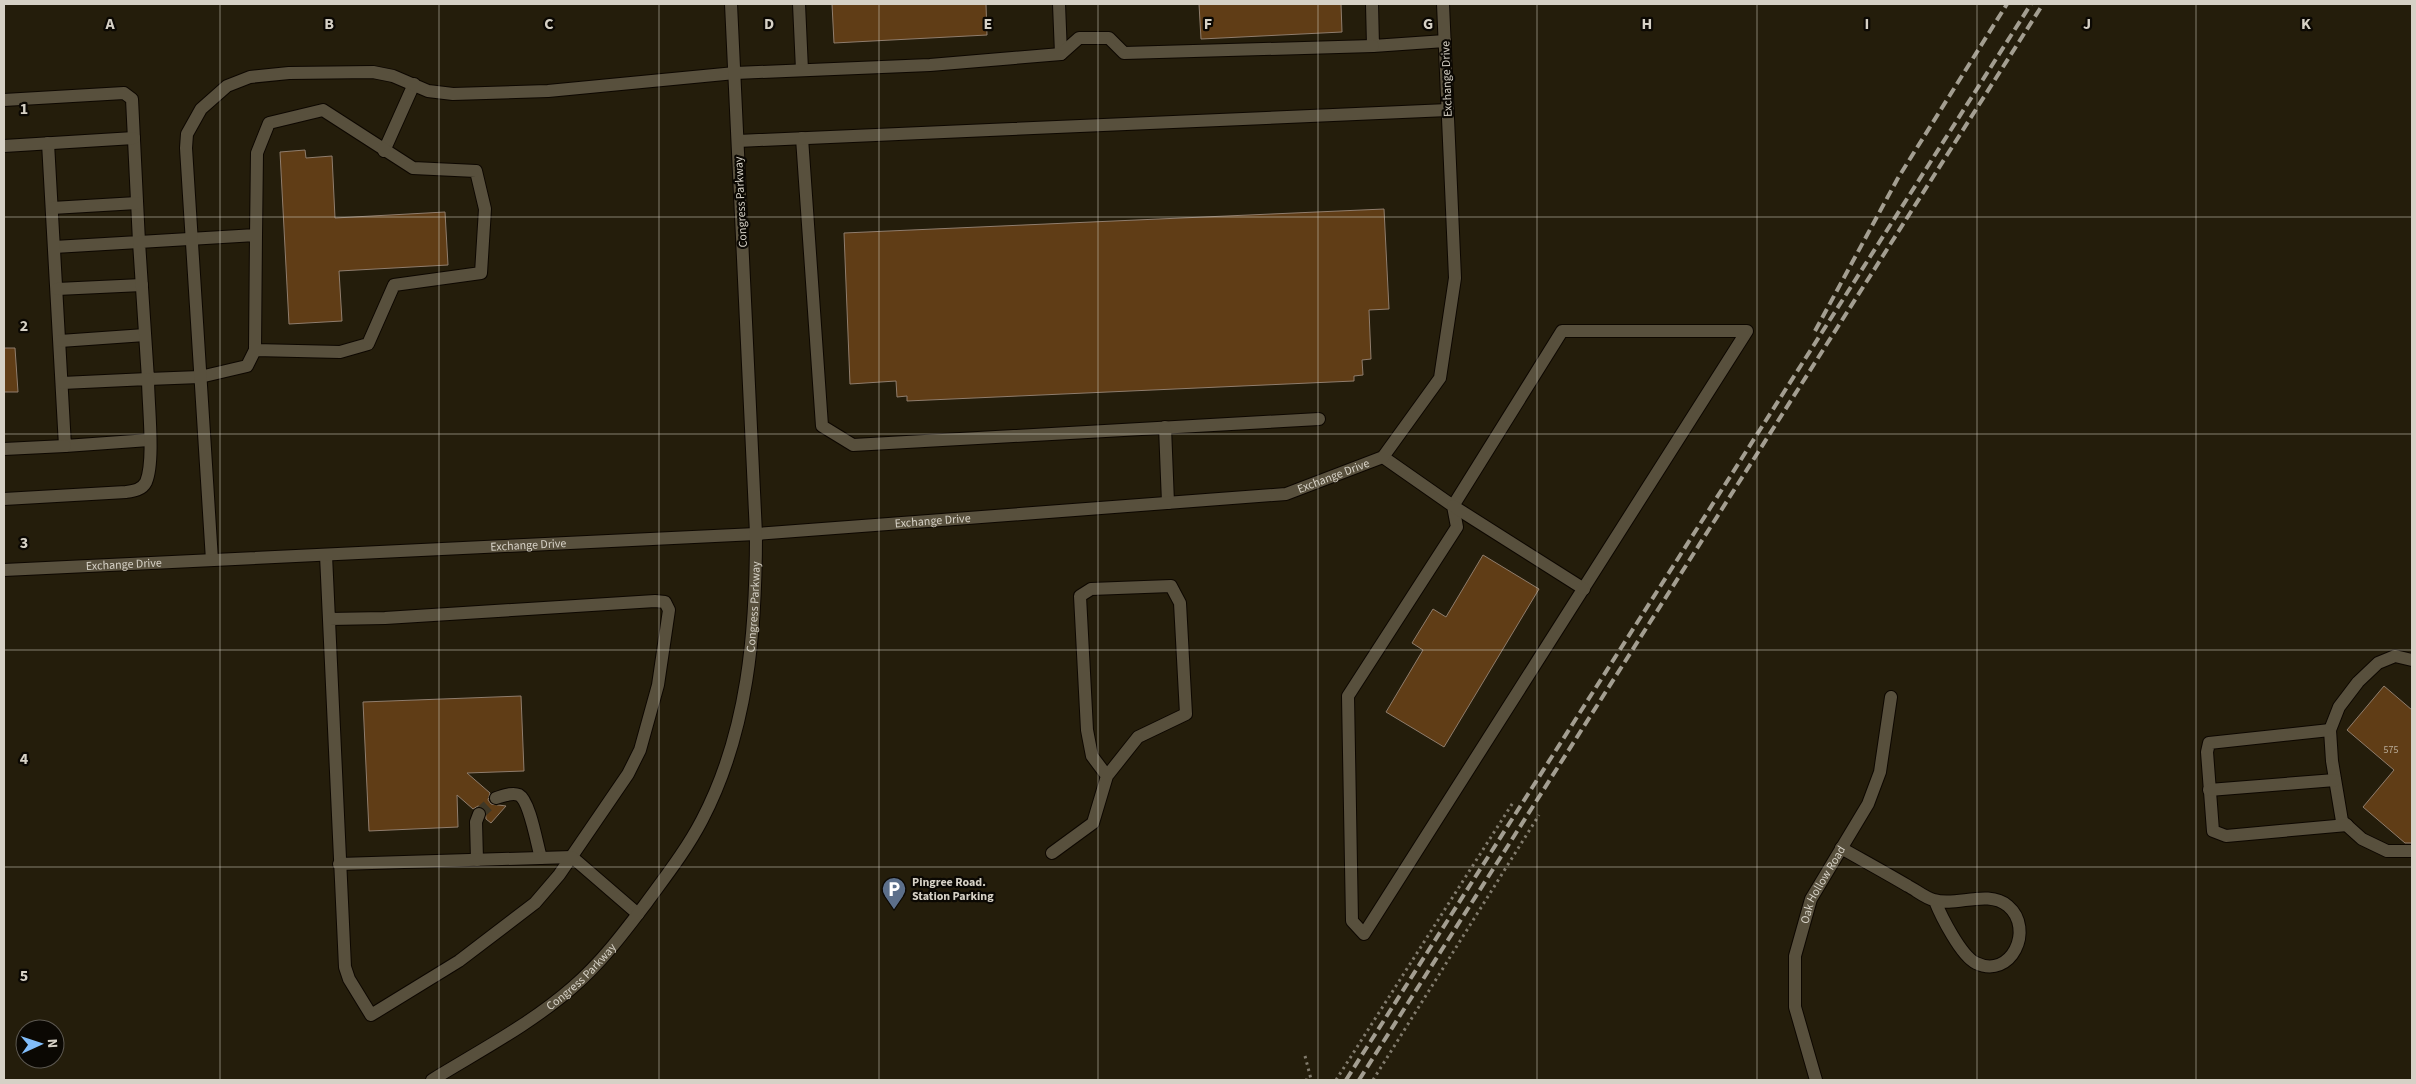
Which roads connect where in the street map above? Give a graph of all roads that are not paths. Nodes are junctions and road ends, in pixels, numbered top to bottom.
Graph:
1 (731, 4) edge
2 (799, 4) edge
3 (1059, 4) edge
4 (1372, 4) edge
5 (1444, 4) edge
6 (1445, 41) junction
7 (1373, 46) junction
8 (1061, 54) junction
9 (802, 70) junction
10 (735, 73) junction
11 (414, 84) junction
12 (4, 100) edge
13 (1448, 110) junction
14 (134, 138) junction
15 (802, 138) junction
16 (738, 141) junction
17 (48, 143) junction
18 (4, 146) edge
19 (384, 150) junction
20 (137, 204) junction
21 (52, 208) junction
22 (256, 235) junction
23 (190, 240) junction
24 (139, 242) junction
25 (54, 247) junction
26 (142, 285) junction
27 (57, 290) junction
28 (145, 335) junction
29 (60, 341) junction
30 (256, 350) junction
31 (200, 377) junction
32 (148, 379) junction
33 (62, 383) junction
34 (1319, 419) dead end
35 (1165, 428) junction
36 (149, 440) junction
37 (65, 446) junction
38 (4, 448) edge
39 (1383, 457) junction
40 (4, 499) edge
41 (1168, 503) junction
42 (1453, 506) junction
43 (756, 534) junction
44 (326, 555) junction
45 (212, 560) junction
46 (4, 570) edge
47 (1584, 589) junction
48 (329, 619) junction
49 (2412, 660) edge
50 (1891, 697) dead end
51 (2330, 730) junction
52 (1107, 776) junction
53 (2335, 780) junction
54 (2209, 790) junction
55 (496, 798) tunnel mouth
56 (479, 814) tunnel mouth
57 (2347, 825) junction
58 (1841, 848) junction
59 (2412, 851) edge
60 (1052, 853) dead end
61 (572, 857) junction
62 (541, 858) junction
63 (477, 860) junction
64 (340, 864) junction
65 (1935, 901) junction
66 (638, 914) junction
67 (432, 1080) edge
68 (1816, 1080) edge

1 - 10 street, Congress Parkway
2 - 9 street
3 - 8 street
4 - 7 street
5 - 6 street, Exchange Drive
6 - 7 street
6 - 13 street, Exchange Drive
7 - 8 street
8 - 9 street
9 - 10 street
10 - 11 street
10 - 16 street, Congress Parkway
11 - 19 street
11 - 23 street
12 - 14 street
13 - 15 street
13 - 39 street, Exchange Drive
14 - 17 street
14 - 20 street
15 - 16 street
15 - 35 street
16 - 43 street, Congress Parkway
17 - 18 street
17 - 21 street
19 - 22 street
19 - 30 street
20 - 21 street
20 - 24 street
21 - 25 street
22 - 23 street
22 - 30 street
23 - 24 street
23 - 31 street
24 - 25 street
24 - 26 street
25 - 27 street
26 - 27 street
26 - 28 street
27 - 29 street
28 - 29 street
28 - 32 street
29 - 33 street
30 - 31 street
31 - 32 street
31 - 45 street
32 - 33 street
32 - 36 street
33 - 37 street
34 - 35 street
35 - 41 street
36 - 37 street
36 - 40 street
37 - 38 street
39 - 41 street, Exchange Drive
39 - 42 street
41 - 43 street, Exchange Drive
42 - 47 street
42 - 47 street
42 - 47 street
43 - 44 street, Exchange Drive
43 - 66 street, Congress Parkway
44 - 45 street, Exchange Drive
44 - 48 street
45 - 46 street, Exchange Drive
48 - 61 street
48 - 64 street
49 - 51 street
50 - 58 street, Oak Hollow Road
51 - 53 street
51 - 54 street
52 - 52 street
52 - 60 street
53 - 54 street
53 - 57 street
54 - 57 street
55 - 62 street
56 - 63 street
57 - 59 street
58 - 65 street
58 - 68 street, Oak Hollow Road
61 - 62 street
61 - 64 street
61 - 66 street
62 - 63 street
63 - 64 street
65 - 65 street
66 - 67 street, Congress Parkway

